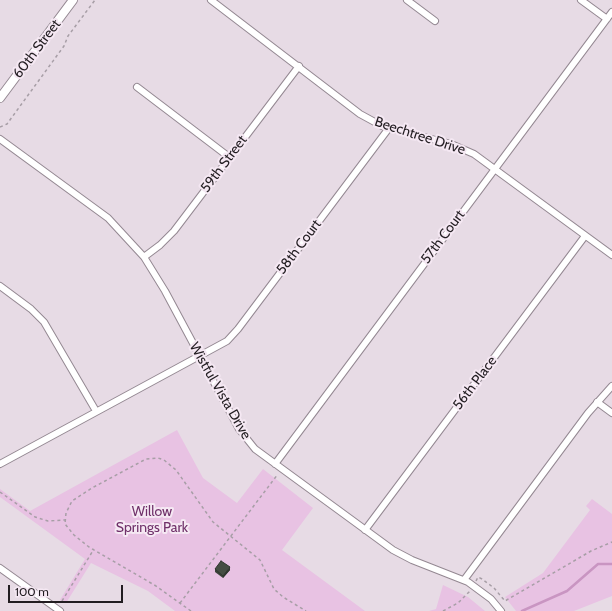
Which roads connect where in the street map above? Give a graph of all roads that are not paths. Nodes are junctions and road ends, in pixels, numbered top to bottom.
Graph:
1 (73, 0) edge
2 (211, 0) edge
3 (407, 0) edge
4 (581, 0) edge
5 (612, 12) edge
6 (607, 19) junction
7 (435, 21) dead end
8 (299, 66) junction
9 (137, 87) dead end
10 (0, 98) edge
11 (389, 128) junction
12 (0, 139) edge
13 (229, 157) junction
14 (495, 168) junction
15 (585, 236) junction
16 (612, 255) edge
17 (144, 257) junction
18 (0, 286) edge
19 (200, 357) junction
20 (612, 386) edge
21 (597, 402) junction
22 (96, 411) junction
23 (612, 413) edge
24 (0, 464) edge
25 (275, 464) junction
26 (365, 530) junction
27 (0, 568) edge
28 (464, 580) junction
29 (60, 611) edge
30 (501, 611) edge

1 - 10 street, 60th Street
2 - 8 street, Beechtree Drive
3 - 7 street
4 - 6 street
5 - 6 street, 57th Court
6 - 14 street, 57th Court
8 - 11 street, Beechtree Drive
8 - 13 street, 59th Street
9 - 13 street
11 - 14 street, Beechtree Drive
11 - 19 street, 58th Court
12 - 17 street, Wistful Vista Drive
13 - 17 street, 59th Street
14 - 15 street, Beechtree Drive
14 - 25 street, 57th Court
15 - 16 street, Beechtree Drive
15 - 26 street, 56th Place
17 - 19 street, Wistful Vista Drive
18 - 22 street
19 - 22 street, 58th Court
19 - 25 street, Wistful Vista Drive
20 - 21 street
21 - 23 street
21 - 28 street
22 - 24 street, 58th Court
25 - 26 street, Wistful Vista Drive
26 - 28 street, Wistful Vista Drive
27 - 29 street
28 - 30 street, Wistful Vista Drive

